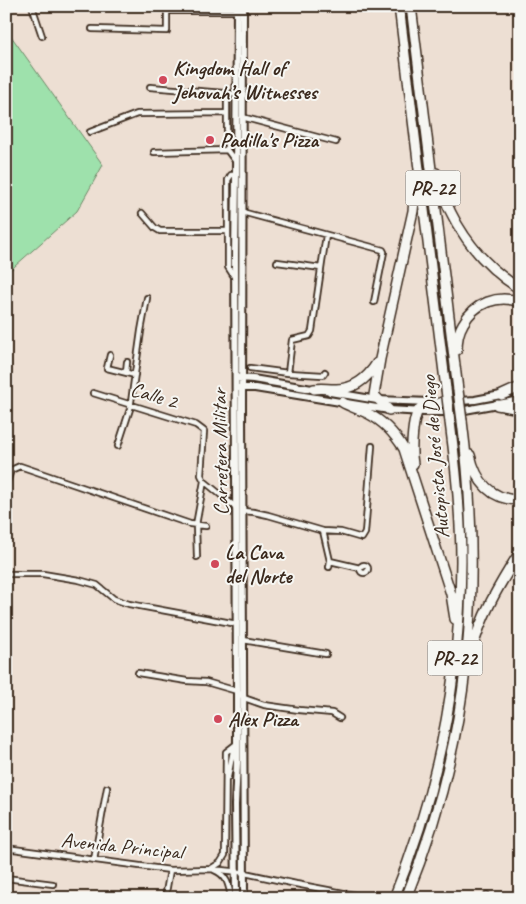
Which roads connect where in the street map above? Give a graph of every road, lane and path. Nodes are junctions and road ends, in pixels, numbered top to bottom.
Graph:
1 (32, 6) edge
2 (399, 6) edge
3 (411, 6) edge
4 (239, 8) edge
5 (92, 29) dead end
6 (42, 36) dead end
7 (150, 87) dead end
8 (228, 94) junction
9 (236, 94) junction
10 (228, 113) junction
11 (242, 117) junction
12 (90, 132) dead end
13 (336, 142) dead end
14 (428, 149) junction
15 (228, 150) junction
16 (154, 152) dead end
17 (418, 155) junction
18 (236, 162) junction
19 (236, 175) junction
20 (142, 212) dead end
21 (242, 212) junction
22 (228, 231) junction
23 (326, 235) junction
24 (277, 262) dead end
25 (321, 268) junction
26 (235, 278) junction
27 (520, 289) edge
28 (147, 298) dead end
29 (374, 302) dead end
30 (520, 302) edge
31 (110, 355) dead end
32 (380, 359) junction
33 (126, 362) dead end
34 (250, 368) dead end
35 (456, 370) junction
36 (126, 372) junction
37 (325, 372) dead end
38 (288, 373) junction
39 (135, 375) junction
40 (239, 378) junction
41 (520, 387) edge
42 (239, 388) junction
43 (314, 389) junction
44 (520, 391) edge
45 (93, 393) dead end
46 (502, 395) junction
47 (377, 400) junction
48 (520, 400) edge
49 (342, 402) junction
50 (442, 402) junction
51 (131, 404) junction
52 (496, 405) junction
53 (520, 408) edge
54 (388, 410) junction
55 (418, 412) junction
56 (464, 443) junction
57 (118, 446) dead end
58 (372, 446) dead end
59 (413, 476) junction
60 (204, 481) junction
61 (6, 485) edge
62 (520, 500) edge
63 (240, 511) junction
64 (196, 525) junction
65 (206, 526) dead end
66 (323, 531) junction
67 (520, 552) edge
68 (196, 557) dead end
69 (330, 561) junction
70 (329, 567) dead end
71 (360, 568) dead end
72 (6, 574) edge
73 (237, 624) junction
74 (243, 640) junction
75 (326, 654) dead end
76 (454, 669) junction
77 (138, 673) dead end
78 (464, 678) junction
79 (237, 691) junction
80 (244, 698) junction
81 (340, 718) dead end
82 (237, 735) junction
83 (106, 788) dead end
84 (6, 848) edge
85 (94, 860) junction
86 (211, 869) junction
87 (170, 870) junction
88 (236, 871) junction
89 (244, 872) junction
90 (6, 878) edge
91 (53, 884) dead end
92 (337, 895) edge
93 (165, 898) edge
94 (231, 898) edge
95 (236, 898) edge
96 (244, 898) edge
97 (370, 898) edge
98 (394, 898) edge
99 (406, 898) edge

1 - 6 street
2 - 17 highway, Autopista José de Diego / PR-22
3 - 14 highway, Autopista José de Diego / PR-22
4 - 5 street
4 - 9 main road, Carretera Militar
4 - 11 main road, Carretera Militar
7 - 8 street
8 - 9 street
8 - 10 street
9 - 18 main road, Carretera Militar
10 - 12 street
10 - 15 street
11 - 13 street
11 - 21 main road, Carretera Militar
14 - 27 highway
14 - 35 highway, Autopista José de Diego / PR-22
15 - 16 street
15 - 18 street
17 - 32 highway
17 - 76 highway, Autopista José de Diego / PR-22, bridge
18 - 19 main road, Carretera Militar
19 - 22 street
19 - 26 main road, Carretera Militar
20 - 22 street
21 - 23 street
21 - 40 main road, Carretera Militar
22 - 26 street
23 - 25 street
23 - 29 street
24 - 25 street
25 - 38 street
26 - 40 main road, Carretera Militar
28 - 39 street
30 - 35 highway
31 - 36 street
32 - 43 highway
32 - 47 highway
33 - 36 street
34 - 38 street
35 - 56 highway, Autopista José de Diego / PR-22, bridge
36 - 39 street
37 - 38 street
39 - 51 street
40 - 42 main road, Carretera Militar
40 - 43 main road
41 - 46 highway
42 - 49 main road
42 - 63 main road, Carretera Militar
43 - 47 main road
44 - 46 main road
45 - 51 street, Calle 2
46 - 50 main road
47 - 50 main road
47 - 54 highway
48 - 52 main road
49 - 54 main road
49 - 59 highway
50 - 55 highway
51 - 57 street
51 - 60 street, Calle 2
52 - 53 highway
52 - 55 main road
54 - 55 main road
55 - 59 highway
56 - 62 highway
56 - 78 highway, Autopista José de Diego / PR-22
58 - 66 street
59 - 76 highway
60 - 63 street
60 - 64 street
61 - 64 street
63 - 66 street
63 - 73 main road, Carretera Militar
63 - 74 main road, Carretera Militar
64 - 65 street
64 - 68 street
66 - 69 street
67 - 78 highway
69 - 70 street
69 - 71 street
72 - 73 street
73 - 79 main road, Carretera Militar
74 - 75 street
74 - 80 main road, Carretera Militar
76 - 98 highway, Autopista José de Diego / PR-22
77 - 79 street
78 - 99 highway, Autopista José de Diego / PR-22
79 - 80 street
79 - 82 main road, Carretera Militar
80 - 81 street
80 - 89 main road, Carretera Militar
82 - 86 street
82 - 88 main road, Carretera Militar
83 - 85 street
84 - 85 street, Avenida Principal
85 - 87 street, Avenida Principal
86 - 87 street, Avenida Principal
86 - 88 street, Avenida Principal
86 - 94 street
87 - 93 street
88 - 89 street, Avenida Principal
88 - 95 main road, Carretera Militar
89 - 92 street, Avenida Principal
89 - 96 main road, Carretera Militar
90 - 91 street
92 - 97 street, Avenida Principal

